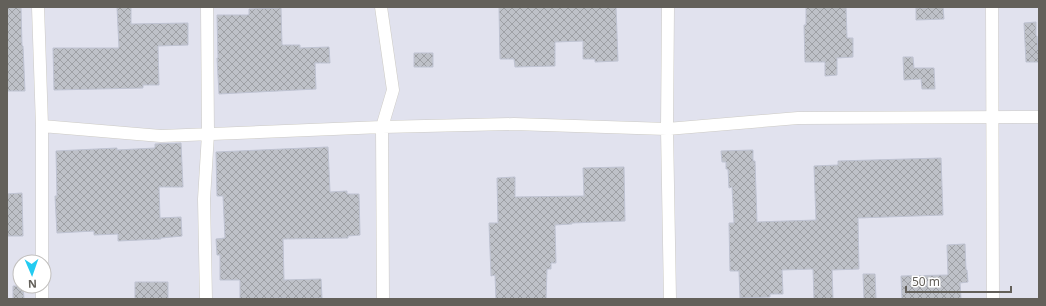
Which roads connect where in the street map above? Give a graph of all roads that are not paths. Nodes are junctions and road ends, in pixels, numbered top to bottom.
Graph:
1 (38, 7) edge
2 (207, 7) edge
3 (381, 7) edge
4 (668, 7) edge
5 (992, 7) edge
6 (1039, 117) edge
7 (993, 118) junction
8 (42, 126) junction
9 (382, 128) junction
10 (667, 129) junction
11 (208, 134) junction
12 (42, 254) edge
13 (206, 299) edge
14 (383, 299) edge
15 (670, 299) edge
16 (993, 299) edge

1 - 8 street
2 - 11 street
3 - 9 street
4 - 10 street
5 - 7 street
6 - 7 street
7 - 10 street
7 - 16 street
8 - 11 street
8 - 12 street
9 - 10 street
9 - 11 street
9 - 14 street
10 - 15 street
11 - 13 street

